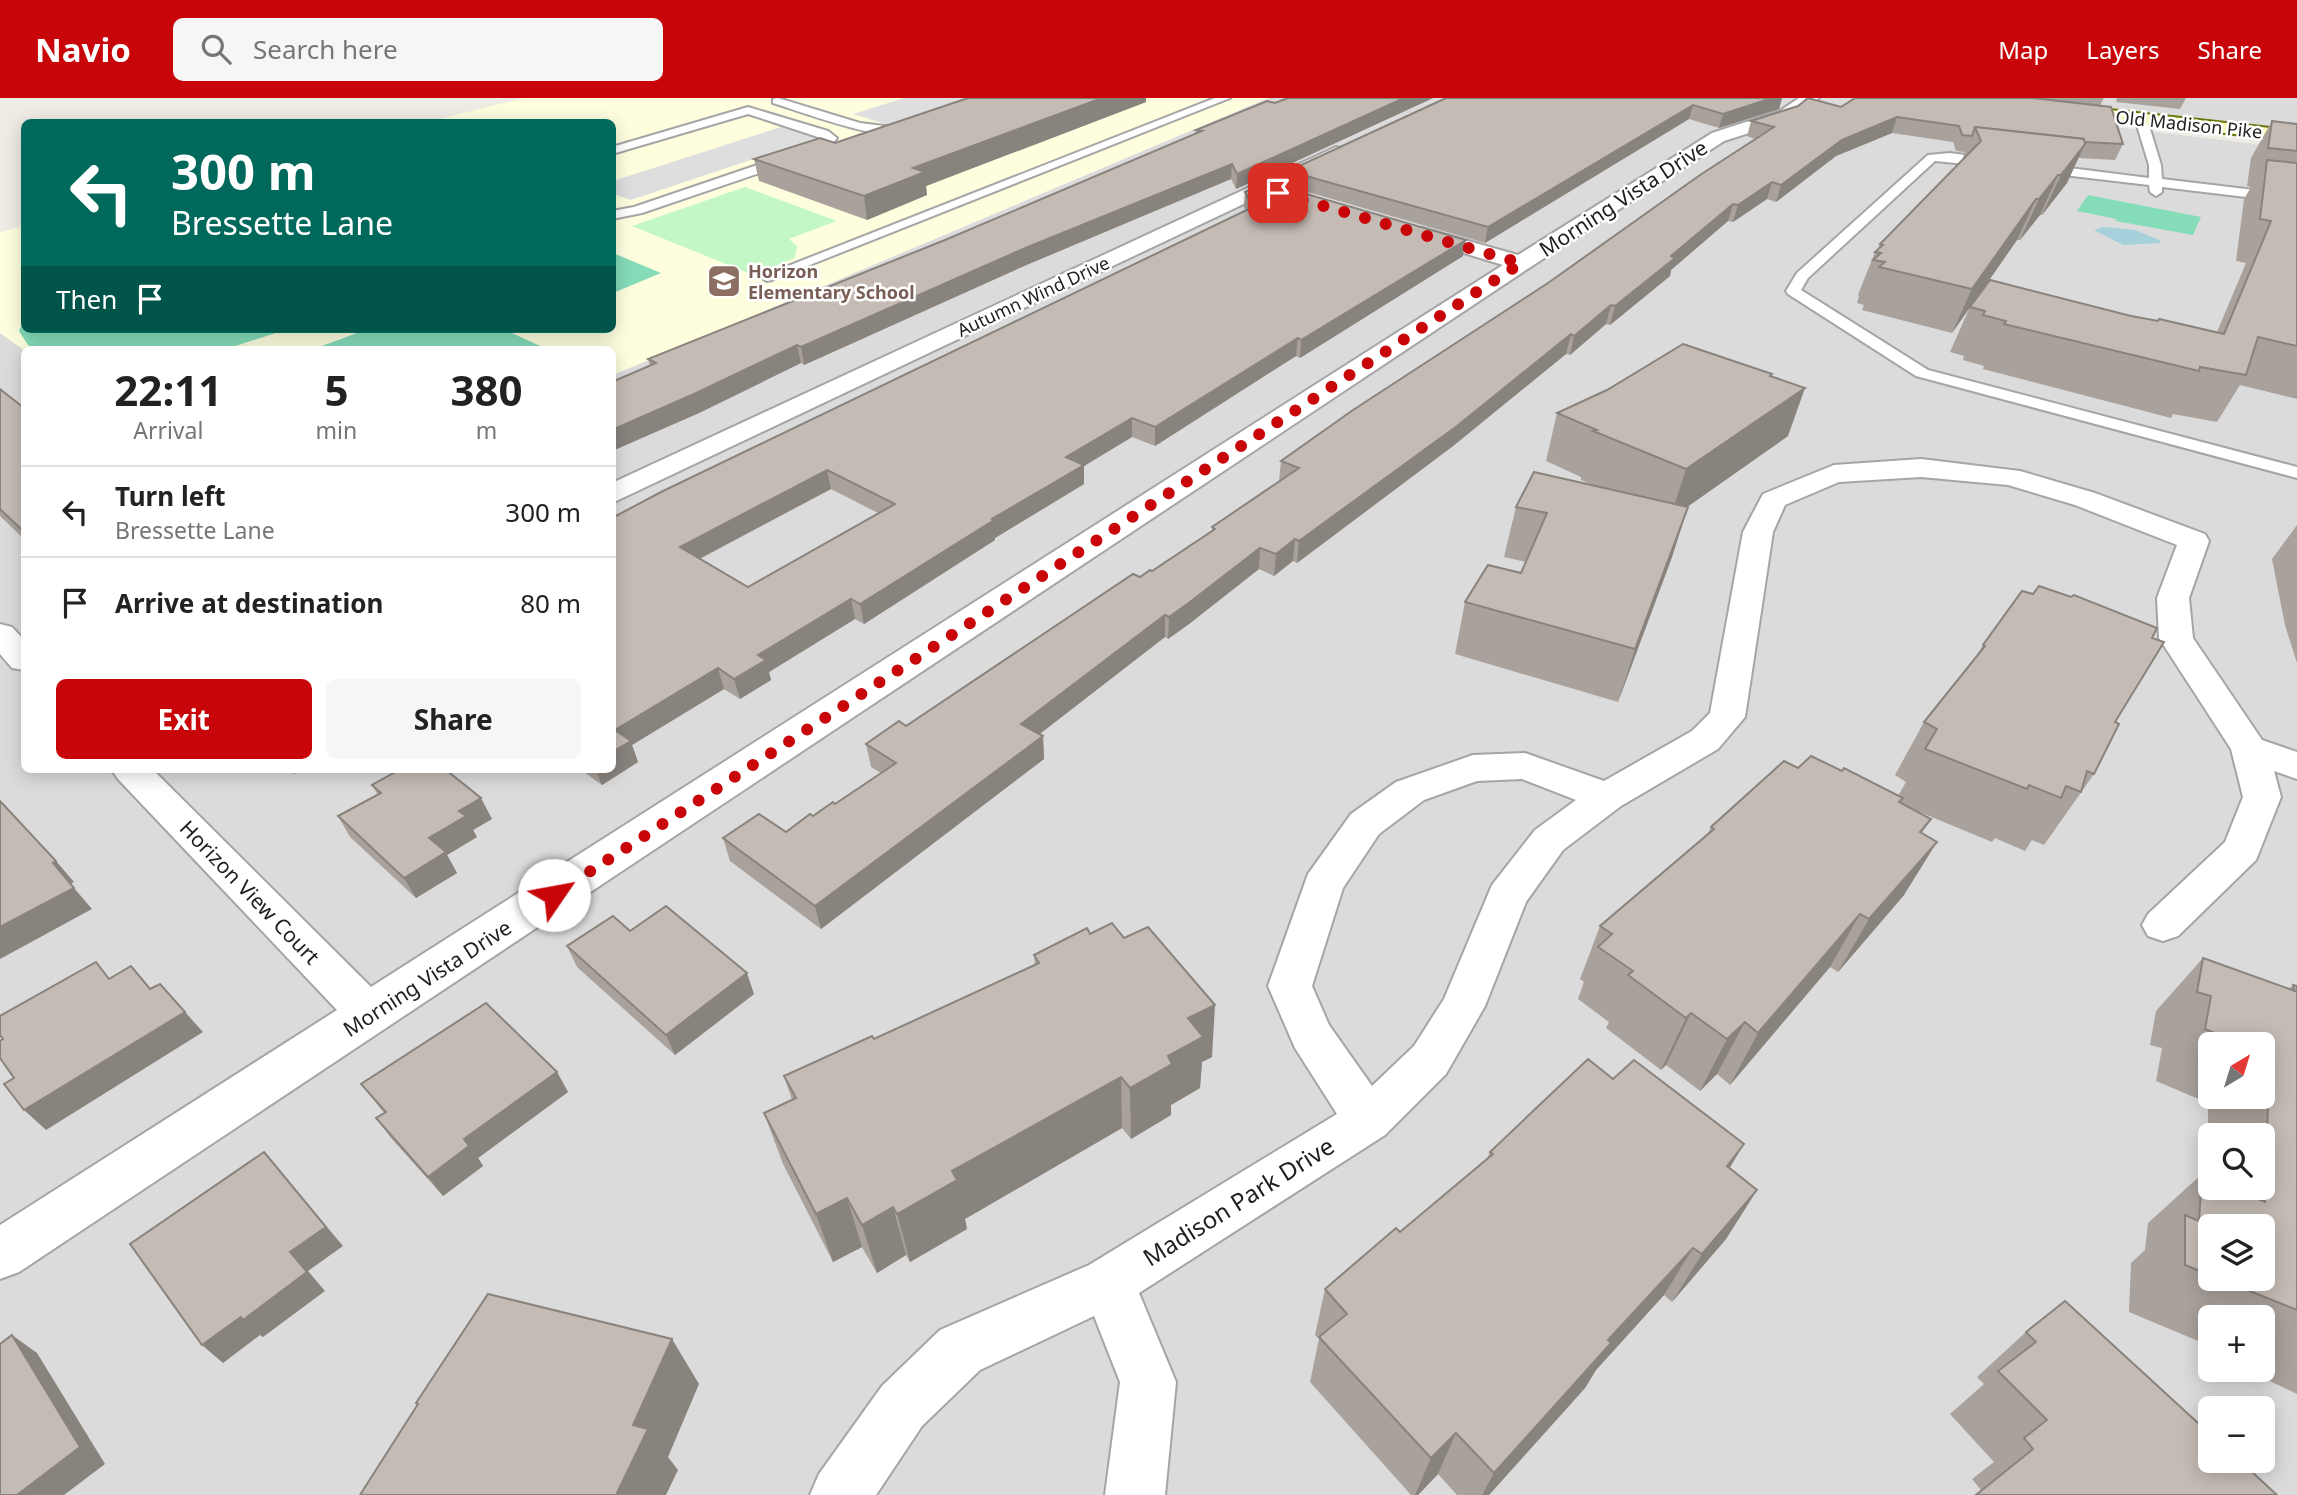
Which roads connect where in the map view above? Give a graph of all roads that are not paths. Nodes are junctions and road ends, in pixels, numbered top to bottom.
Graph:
1 (1225, 98) edge
2 (1810, 98) edge
3 (1956, 98) edge
4 (782, 99) edge
5 (748, 110) junction
6 (2141, 119) junction
7 (916, 131) edge
8 (2297, 136) edge
9 (1358, 143) edge
10 (616, 150) edge
11 (2156, 187) junction
12 (1262, 188) junction
13 (1296, 198) edge
14 (2297, 199) edge
15 (616, 214) edge
16 (1389, 225) edge
17 (1521, 263) junction
18 (768, 277) dead end
19 (2297, 473) edge
20 (616, 492) edge
21 (0, 634) edge
22 (21, 657) edge
23 (2249, 749) junction
24 (2297, 766) edge
25 (134, 773) edge
26 (1607, 797) junction
27 (2163, 925) dead end
28 (370, 1015) junction
29 (1368, 1120) junction
30 (0, 1254) edge
31 (1108, 1283) junction
32 (840, 1495) edge
33 (1135, 1495) edge

1 - 18 lane
2 - 17 street, Morning Vista Drive
3 - 6 main road, Old Madison Pike
4 - 5 lane
4 - 7 lane
5 - 10 lane
5 - 15 lane
6 - 8 main road, Old Madison Pike
6 - 11 lane
9 - 12 street, Autumn Wind Drive
11 - 14 lane
11 - 19 lane
12 - 13 street
12 - 20 street, Autumn Wind Drive
16 - 17 street
17 - 28 street, Morning Vista Drive
21 - 22 street
23 - 24 street
23 - 26 street, Madison Park Drive
23 - 27 street, Madison Park Drive
25 - 28 street, Horizon View Court
26 - 29 street, Madison Park Drive
26 - 29 street
28 - 30 street, Morning Vista Drive
29 - 31 street, Madison Park Drive
31 - 32 street, Madison Park Drive
31 - 33 street

